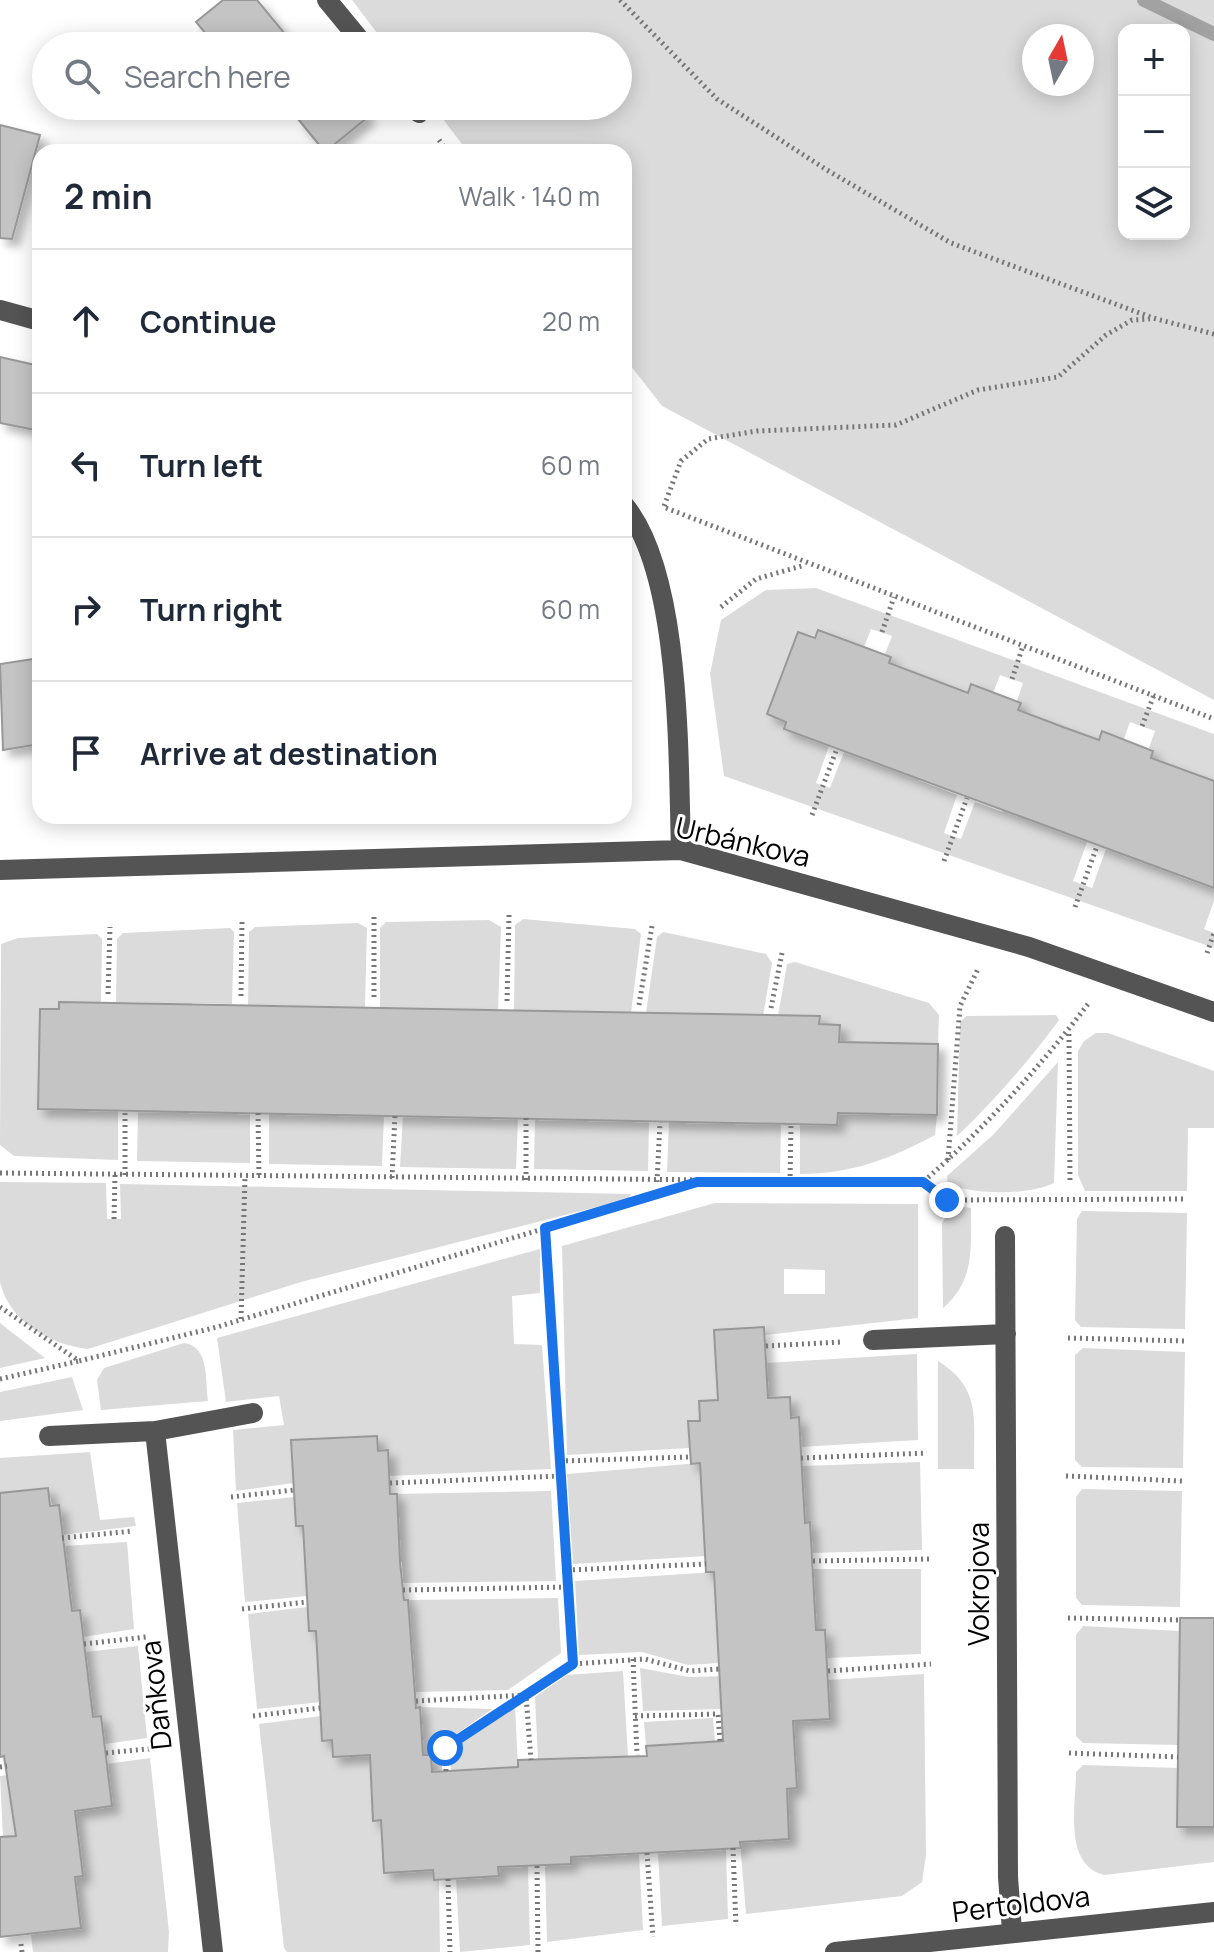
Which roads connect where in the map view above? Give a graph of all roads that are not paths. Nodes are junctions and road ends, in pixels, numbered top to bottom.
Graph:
1 (327, 0) edge
2 (353, 32) edge
3 (0, 310) edge
4 (32, 319) edge
5 (632, 522) edge
6 (681, 850) junction
7 (0, 870) edge
8 (1214, 1012) edge
9 (1005, 1236) dead end
10 (1006, 1334) junction
11 (873, 1340) road end
12 (253, 1413) dead end
13 (155, 1431) junction
14 (49, 1436) dead end
15 (1214, 1912) edge
16 (1012, 1931) junction
17 (213, 1952) edge
18 (835, 1952) edge

1 - 2 street
3 - 4 street
5 - 6 street
6 - 7 street, Urbánkova
6 - 8 street, Urbánkova
9 - 10 street, Vokrojova
10 - 11 street
10 - 16 street, Vokrojova
12 - 13 street
13 - 14 street
13 - 17 street, Daňkova
15 - 16 street, Pertoldova
16 - 18 street, Pertoldova

